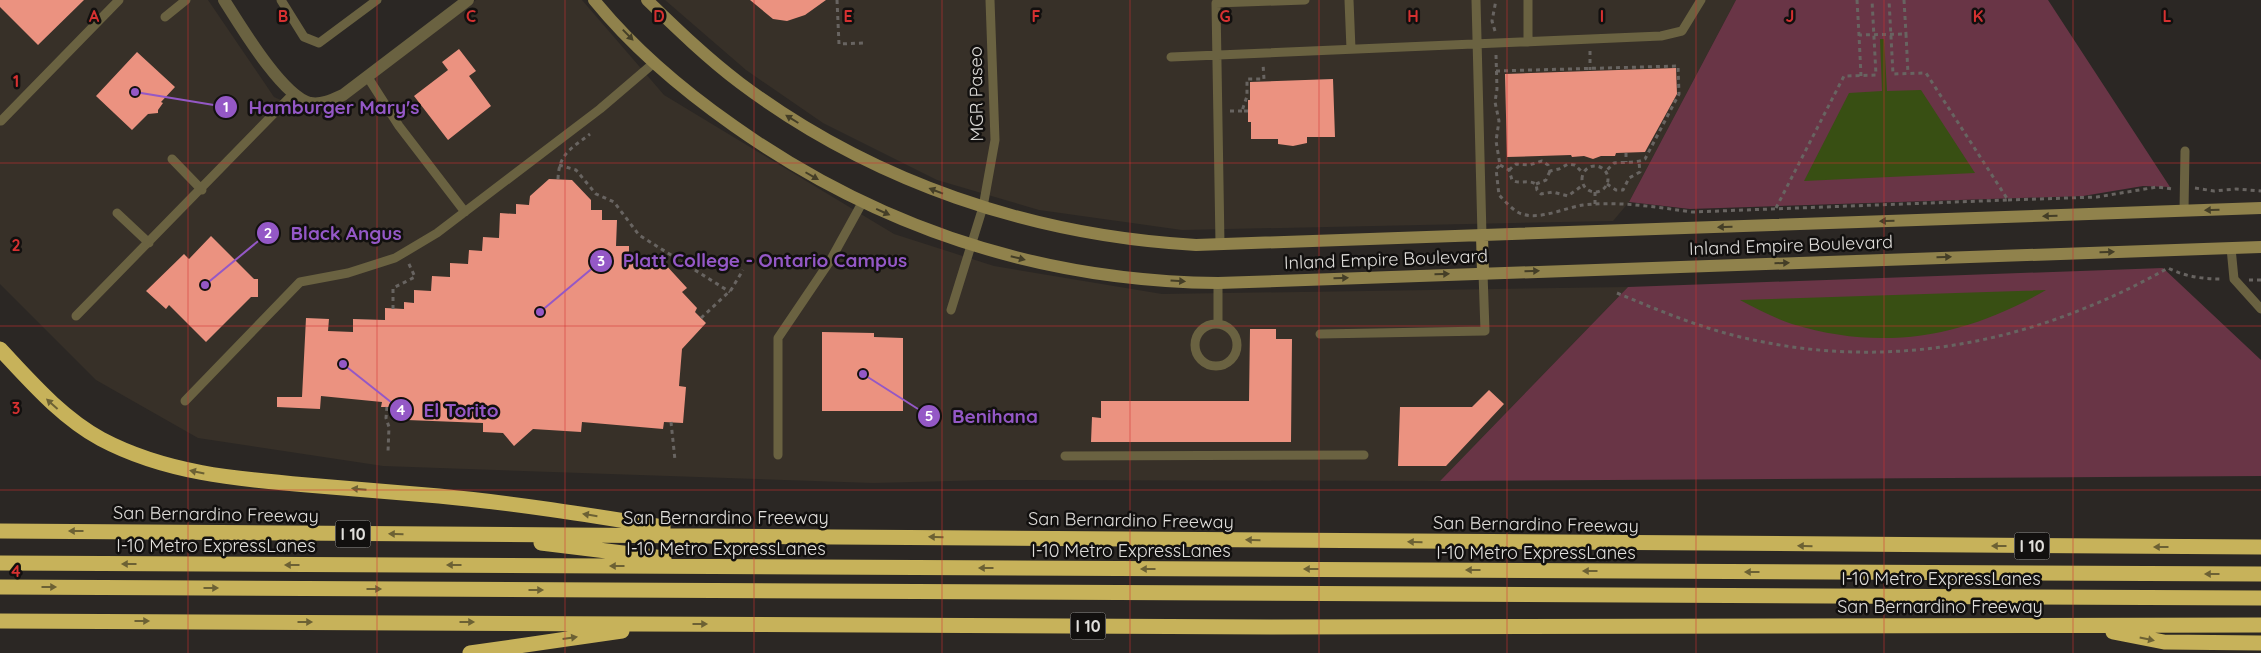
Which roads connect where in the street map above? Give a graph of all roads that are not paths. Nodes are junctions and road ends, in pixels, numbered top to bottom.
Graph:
1 (119, 0) edge
2 (186, 0) edge
3 (224, 0) edge
4 (282, 0) edge
5 (378, 0) edge
6 (468, 0) edge
7 (594, 0) edge
8 (648, 0) edge
9 (990, 0) edge
10 (1305, 0) edge
11 (1349, 0) edge
12 (1476, 0) edge
13 (1528, 0) edge
14 (1701, 0) edge
15 (165, 17) dead end
16 (1528, 42) junction
17 (1476, 44) junction
18 (1351, 49) junction
19 (1218, 55) junction
20 (1171, 57) dead end
21 (655, 62) junction
22 (368, 76) junction
23 (293, 94) junction
24 (1, 122) dead end
25 (2185, 151) dead end
26 (172, 159) dead end
27 (202, 190) junction
28 (862, 203) junction
29 (983, 207) junction
30 (2261, 208) edge
31 (2184, 211) junction
32 (465, 212) junction
33 (117, 213) dead end
34 (1482, 236) junction
35 (149, 243) junction
36 (1220, 244) junction
37 (971, 245) junction
38 (2261, 247) edge
39 (2231, 248) junction
40 (1483, 272) junction
41 (1218, 283) junction
42 (2261, 308) edge
43 (951, 310) dead end
44 (76, 316) dead end
45 (1218, 324) junction
46 (1320, 334) dead end
47 (0, 349) edge
48 (185, 401) dead end
49 (778, 455) dead end
50 (1364, 455) dead end
51 (1065, 456) dead end
52 (0, 531) edge
53 (474, 535) junction
54 (707, 535) junction
55 (2261, 547) edge
56 (0, 563) edge
57 (736, 566) junction
58 (2261, 574) edge
59 (0, 587) edge
60 (2261, 598) edge
61 (0, 621) edge
62 (672, 623) junction
63 (2082, 625) junction
64 (2261, 625) edge
65 (2261, 643) edge
66 (470, 653) edge

1 - 24 lane
2 - 15 lane
3 - 23 street
4 - 5 lane
6 - 22 street
7 -> 21 main road, Inland Empire Boulevard
29 -> 8 main road, Inland Empire Boulevard
9 - 29 lane, MGR Paseo
10 - 19 lane
11 - 18 lane
12 - 17 lane
13 - 16 lane
14 - 16 lane
16 - 17 lane
17 - 18 lane
17 - 34 lane
18 - 19 lane
19 - 20 lane
19 - 36 lane
21 -> 28 main road, Inland Empire Boulevard
21 - 32 lane
22 - 23 street
22 - 32 lane
23 - 27 lane
25 - 31 lane
26 - 27 lane
27 - 35 lane
28 -> 37 main road, Inland Empire Boulevard
28 - 49 lane
29 - 36 main road, Inland Empire Boulevard
29 - 37 lane, MGR Paseo
30 -> 31 main road, Inland Empire Boulevard
31 -> 34 main road, Inland Empire Boulevard
32 - 48 lane
33 - 35 lane
34 - 36 main road, Inland Empire Boulevard
34 - 40 main road
35 - 44 lane
37 -> 41 main road, Inland Empire Boulevard
37 - 43 lane, MGR Paseo
38 - 39 main road, Inland Empire Boulevard
40 -> 39 main road, Inland Empire Boulevard
39 - 42 lane
41 -> 40 main road, Inland Empire Boulevard
40 - 46 lane
41 - 45 lane
45 - 45 lane
54 -> 47 highway
50 - 51 lane
53 -> 52 highway, San Bernardino Freeway / I 10
53 - 54 highway, San Bernardino Freeway / I 10
53 - 57 highway
55 -> 54 highway, San Bernardino Freeway / I 10
57 -> 56 highway, I-10 Metro ExpressLanes
58 -> 57 highway, I-10 Metro ExpressLanes
59 -> 60 highway, I-10 Metro ExpressLanes
61 -> 62 highway, San Bernardino Freeway / I 10
62 -> 63 highway, San Bernardino Freeway / I 10
66 -> 62 highway
63 - 64 highway, San Bernardino Freeway / I 10
63 -> 65 highway

